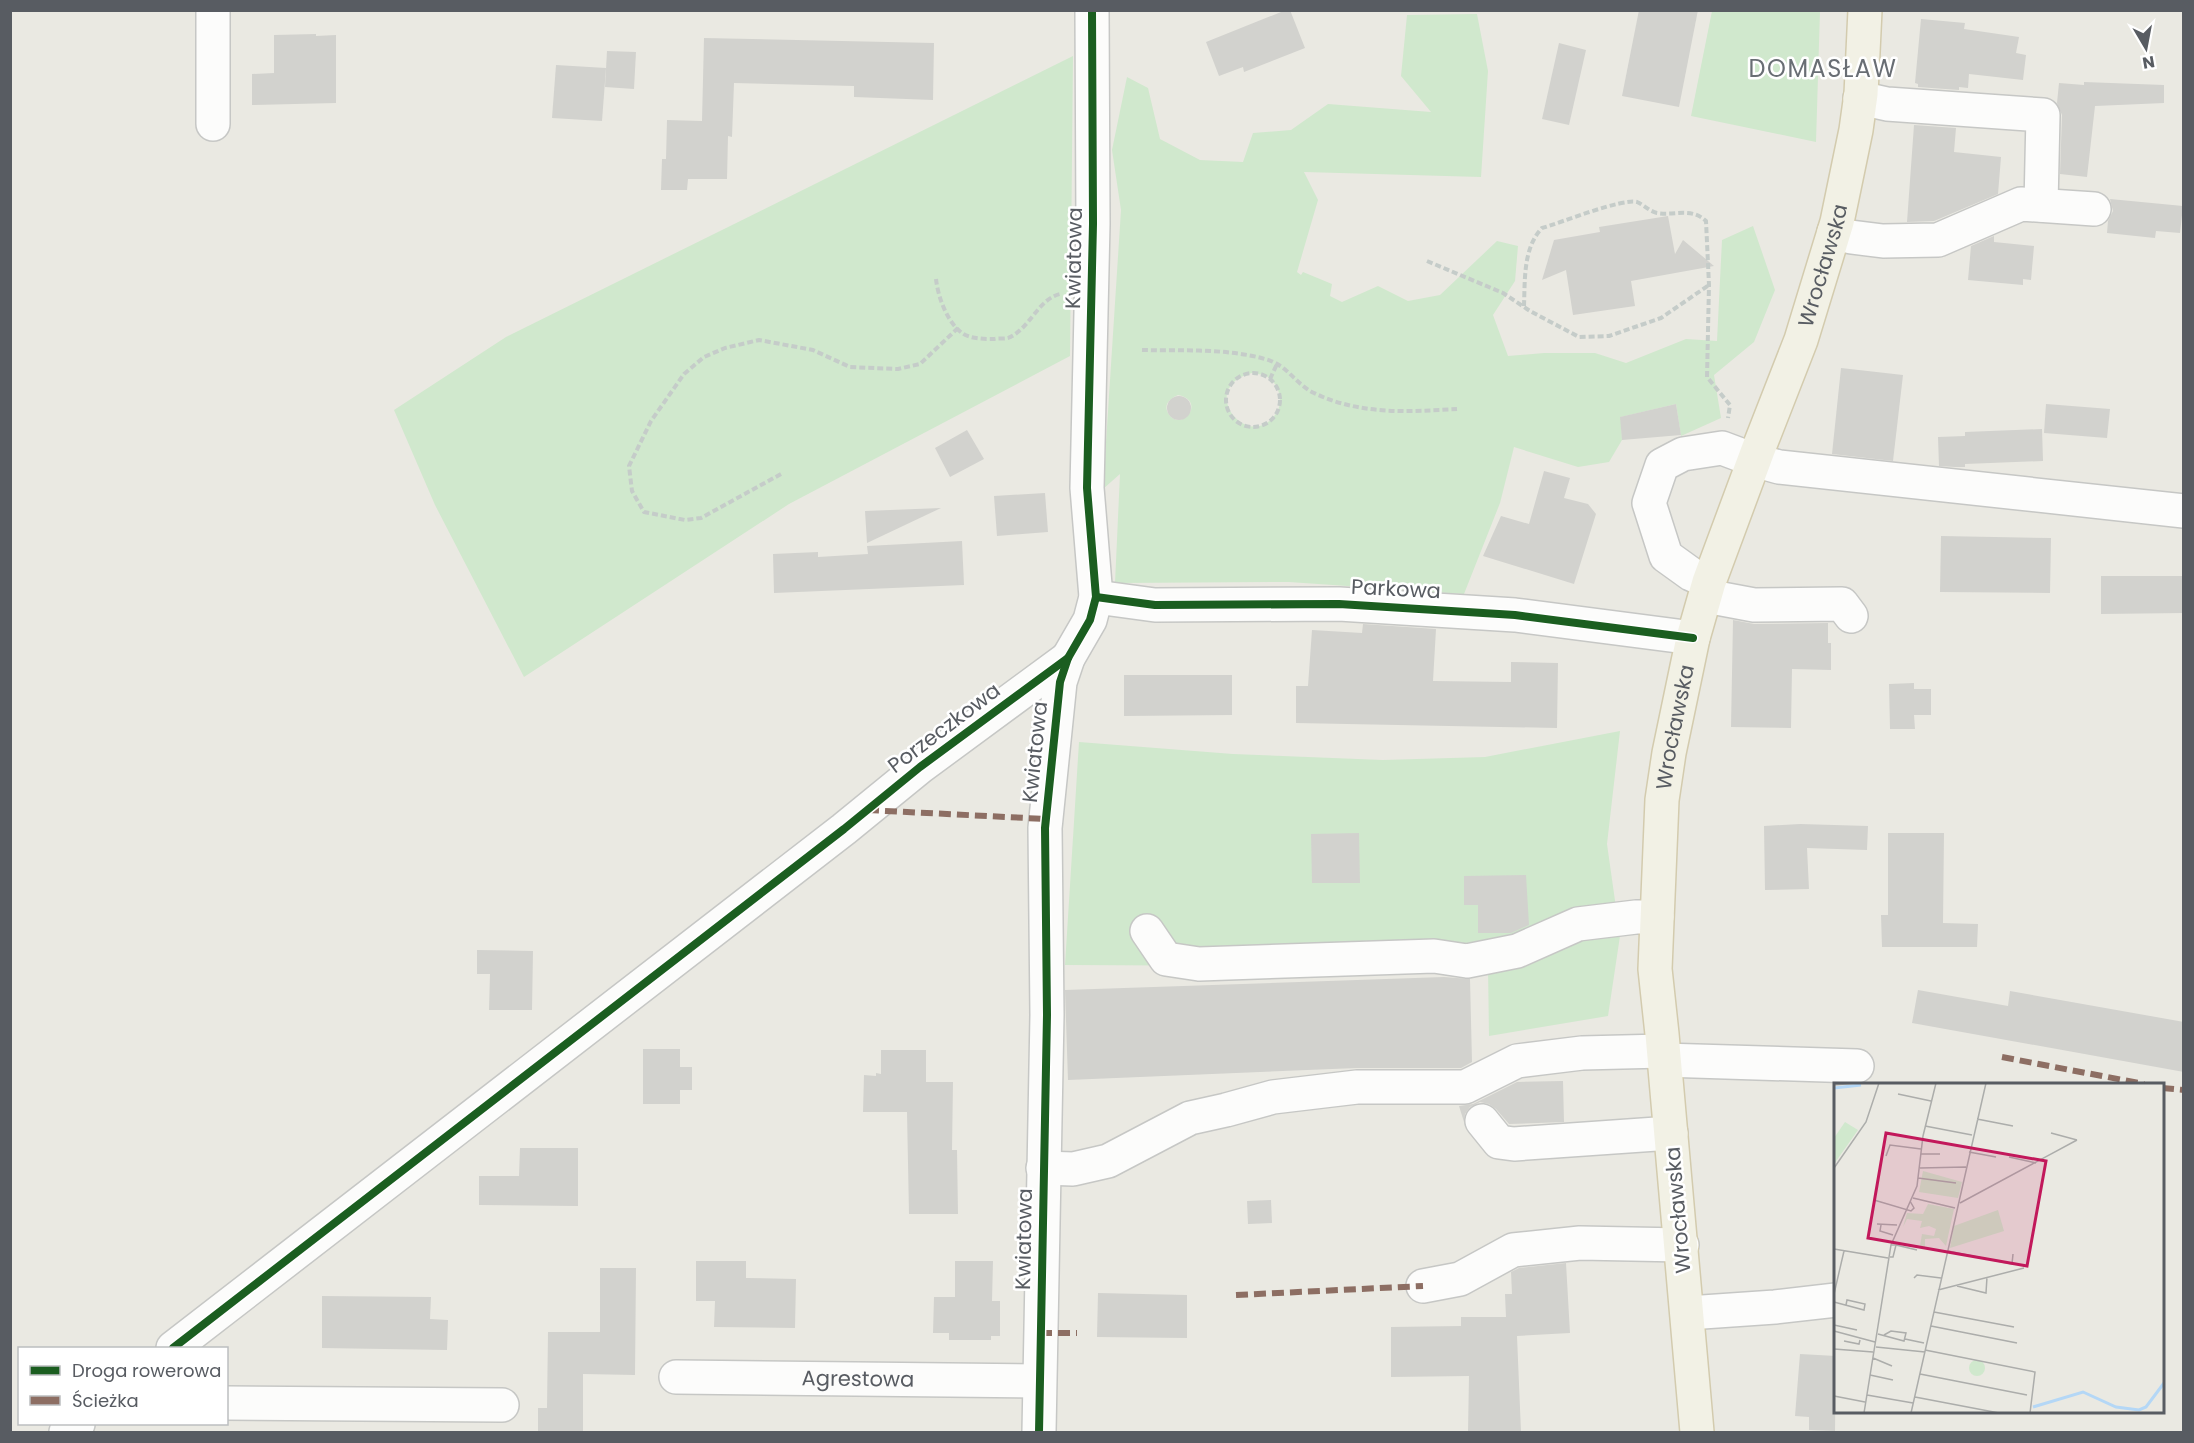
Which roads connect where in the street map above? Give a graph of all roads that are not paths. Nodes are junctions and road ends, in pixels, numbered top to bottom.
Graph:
1 (213, 10) edge
2 (1092, 10) edge
3 (1865, 10) edge
4 (1860, 98) junction
5 (213, 124) dead end
6 (2041, 205) junction
7 (2094, 209) dead end
8 (1834, 232) junction
9 (1754, 460) junction
10 (2184, 512) edge
11 (1708, 589) junction
12 (1096, 597) junction
13 (1851, 616) dead end
14 (1693, 638) junction
15 (1068, 658) junction
16 (1657, 918) junction
17 (1147, 931) dead end
18 (1663, 1055) junction
19 (1857, 1066) dead end
20 (1482, 1121) dead end
21 (1671, 1134) junction
22 (1043, 1168) junction
23 (1682, 1245) junction
24 (1423, 1286) dead end
25 (1834, 1300) edge
26 (1688, 1313) junction
27 (174, 1347) edge
28 (676, 1377) dead end
29 (1039, 1381) junction
30 (228, 1403) edge
31 (502, 1405) dead end
32 (1039, 1432) edge
33 (1697, 1432) edge

1 - 5 street
2 - 12 street, Kwiatowa
3 - 4 main road, Wrocławska
4 - 6 street
4 - 8 main road, Wrocławska
6 - 7 street
6 - 8 street
8 - 9 main road, Wrocławska
9 - 10 street
9 - 11 main road, Wrocławska
9 - 11 street
11 - 13 street
11 - 14 main road, Wrocławska
12 - 14 street, Parkowa
12 - 15 street, Kwiatowa
14 - 16 main road, Wrocławska
15 - 22 street, Kwiatowa
15 - 27 street, Porzeczkowa
16 - 17 street
16 - 18 main road, Wrocławska
18 - 19 street
18 - 21 main road, Wrocławska
18 - 22 street
20 - 21 street
21 - 23 main road, Wrocławska
22 - 29 street, Kwiatowa
23 - 24 street
23 - 26 main road, Wrocławska
25 - 26 street
26 - 33 main road, Wrocławska
28 - 29 street, Agrestowa
29 - 32 street, Kwiatowa
30 - 31 street

